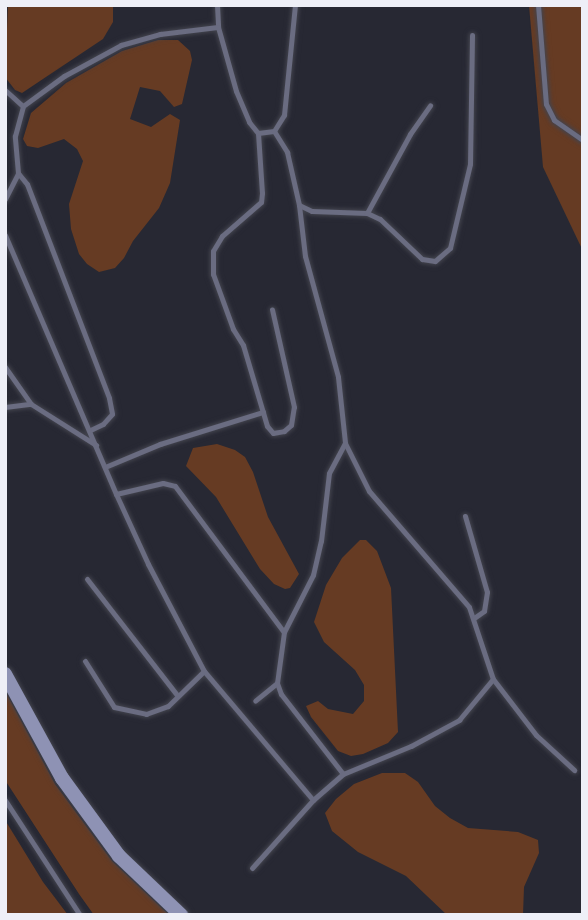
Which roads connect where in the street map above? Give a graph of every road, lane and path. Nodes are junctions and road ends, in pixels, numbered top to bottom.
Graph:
1 (217, 5) edge
2 (295, 5) edge
3 (538, 5) edge
4 (218, 27) junction
5 (472, 35) dead end
6 (5, 90) edge
7 (430, 105) dead end
8 (23, 106) junction
9 (274, 131) junction
10 (258, 133) junction
11 (583, 140) edge
12 (18, 173) junction
13 (5, 199) edge
14 (299, 205) junction
15 (368, 213) junction
16 (5, 235) edge
17 (272, 309) dead end
18 (5, 368) edge
19 (30, 404) junction
20 (5, 407) edge
21 (263, 412) junction
22 (90, 430) junction
23 (345, 443) junction
24 (96, 445) junction
25 (105, 467) junction
26 (116, 494) junction
27 (465, 516) dead end
28 (87, 579) dead end
29 (474, 618) junction
30 (284, 632) junction
31 (85, 662) dead end
32 (204, 671) junction
33 (5, 674) edge
34 (493, 678) junction
35 (277, 683) junction
36 (177, 695) junction
37 (255, 701) dead end
38 (575, 769) dead end
39 (343, 774) junction
40 (5, 800) edge
41 (313, 800) junction
42 (252, 868) dead end
43 (80, 915) edge
44 (181, 915) edge

1 - 4 lane
2 - 9 lane
3 - 11 lane
4 - 8 lane
4 - 10 lane
5 - 15 lane
6 - 8 lane
7 - 15 lane
8 - 12 lane
9 - 10 lane
9 - 14 lane
10 - 21 lane
12 - 13 lane
12 - 22 lane
14 - 15 lane
14 - 23 lane
16 - 22 lane
17 - 21 lane
18 - 19 lane
19 - 20 lane
19 - 24 lane
21 - 25 lane
22 - 24 lane
23 - 29 lane
23 - 30 lane
24 - 25 lane
25 - 26 lane
26 - 30 lane
26 - 32 lane
27 - 29 lane
28 - 36 lane
29 - 34 lane
30 - 35 lane
31 - 36 lane
32 - 36 lane
32 - 41 lane
33 - 44 main road
34 - 38 lane
34 - 39 lane
35 - 37 lane
35 - 39 lane
39 - 41 lane
40 - 43 lane
41 - 42 lane

